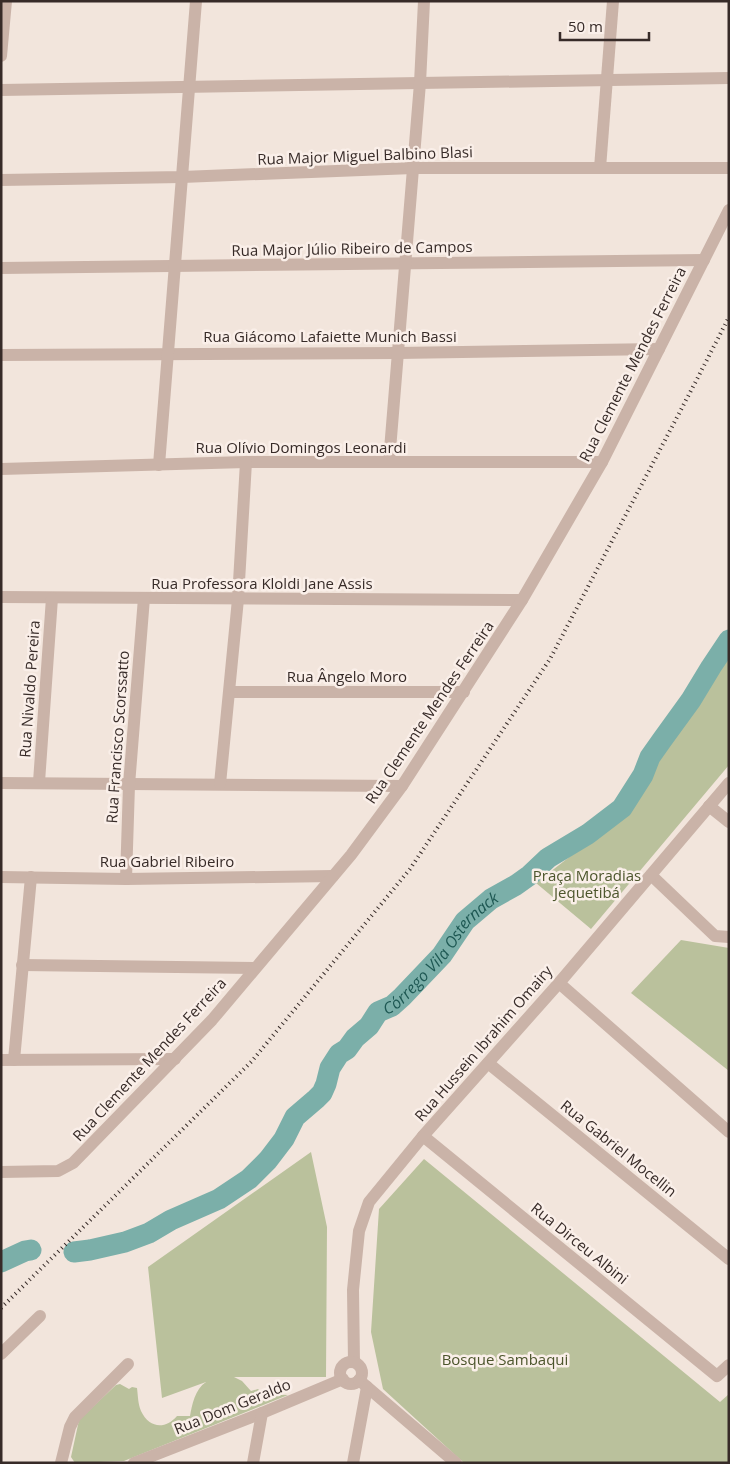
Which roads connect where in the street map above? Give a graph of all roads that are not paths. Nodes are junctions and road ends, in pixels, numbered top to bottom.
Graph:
1 (6, 1) edge
2 (196, 1) edge
3 (424, 1) edge
4 (613, 1) edge
5 (1, 56) edge
6 (729, 78) edge
7 (606, 81) junction
8 (420, 83) junction
9 (189, 86) junction
10 (1, 90) edge
11 (413, 168) junction
12 (600, 168) junction
13 (729, 168) edge
14 (182, 177) junction
15 (1, 180) edge
16 (729, 210) edge
17 (704, 260) junction
18 (406, 263) junction
19 (175, 266) junction
20 (1, 268) edge
21 (659, 349) junction
22 (398, 353) junction
23 (168, 354) junction
24 (1, 355) edge
25 (246, 462) junction
26 (389, 462) junction
27 (602, 462) junction
28 (159, 465) junction
29 (1, 469) edge
30 (1, 598) edge
31 (52, 598) junction
32 (144, 598) junction
33 (238, 599) junction
34 (522, 600) junction
35 (230, 692) junction
36 (464, 692) junction
37 (39, 782) junction
38 (1, 783) edge
39 (129, 784) junction
40 (220, 784) junction
41 (729, 784) edge
42 (402, 786) junction
43 (710, 806) junction
44 (729, 822) edge
45 (651, 874) junction
46 (1, 876) edge
47 (333, 876) junction
48 (31, 877) junction
49 (126, 878) junction
50 (729, 937) edge
51 (22, 965) junction
52 (254, 968) junction
53 (559, 983) junction
54 (175, 1058) junction
55 (8, 1060) edge
56 (488, 1063) junction
57 (729, 1132) edge
58 (423, 1136) junction
59 (1, 1172) edge
60 (729, 1259) edge
61 (40, 1316) dead end
62 (1, 1354) edge
63 (354, 1362) junction
64 (128, 1364) dead end
65 (729, 1365) edge
66 (343, 1379) junction
67 (363, 1384) junction
68 (262, 1413) junction
69 (161, 1457) edge
70 (449, 1460) edge
71 (61, 1463) edge
72 (134, 1463) edge
73 (253, 1463) edge
74 (353, 1463) edge

1 - 5 street
2 - 9 street
3 - 8 street
4 - 7 street
6 - 7 street
7 - 8 street
7 - 12 street
8 - 9 street
8 - 11 street
9 - 10 street
9 - 14 street
11 - 12 street, Rua Major Miguel Balbino Blasi
11 - 14 street, Rua Major Miguel Balbino Blasi
11 - 18 street
12 - 13 street, Rua Major Miguel Balbino Blasi
14 - 15 street, Rua Major Miguel Balbino Blasi
14 - 19 street
16 - 17 street, Rua Clemente Mendes Ferreira
17 - 18 street, Rua Major Júlio Ribeiro de Campos
17 - 21 street, Rua Clemente Mendes Ferreira
18 - 19 street, Rua Major Júlio Ribeiro de Campos
18 - 22 street
19 - 20 street, Rua Major Júlio Ribeiro de Campos
19 - 23 street
21 - 22 street, Rua Giácomo Lafaiette Munich Bassi
21 - 27 street, Rua Clemente Mendes Ferreira
22 - 23 street, Rua Giácomo Lafaiette Munich Bassi
22 - 26 street
23 - 24 street, Rua Giácomo Lafaiette Munich Bassi
23 - 28 street
25 - 26 street, Rua Olívio Domingos Leonardi
25 - 28 street, Rua Olívio Domingos Leonardi
25 - 33 street
26 - 27 street, Rua Olívio Domingos Leonardi
27 - 34 street, Rua Clemente Mendes Ferreira
28 - 29 street, Rua Olívio Domingos Leonardi
30 - 31 street, Rua Professora Kloldi Jane Assis
31 - 32 street, Rua Professora Kloldi Jane Assis
31 - 37 street, Rua Nivaldo Pereira
32 - 33 street, Rua Professora Kloldi Jane Assis
32 - 39 street, Rua Francisco Scorssatto
33 - 34 street, Rua Professora Kloldi Jane Assis
33 - 35 street
34 - 36 street, Rua Clemente Mendes Ferreira
35 - 36 street, Rua Ângelo Moro
35 - 40 street
36 - 42 street, Rua Clemente Mendes Ferreira
37 - 38 street
37 - 39 street
39 - 40 street
39 - 49 street, Rua Francisco Scorssatto
40 - 42 street
41 - 43 street, Rua Hussein Ibrahim Omairy
42 - 47 street, Rua Clemente Mendes Ferreira
43 - 44 street
43 - 45 street, Rua Hussein Ibrahim Omairy
45 - 50 street
45 - 53 street, Rua Hussein Ibrahim Omairy
46 - 48 street, Rua Gabriel Ribeiro
47 - 49 street, Rua Gabriel Ribeiro
47 - 52 street, Rua Clemente Mendes Ferreira
48 - 49 street, Rua Gabriel Ribeiro
48 - 51 street
51 - 52 street
51 - 55 street
52 - 54 street, Rua Clemente Mendes Ferreira
53 - 56 street, Rua Hussein Ibrahim Omairy
53 - 57 street
54 - 55 street
54 - 59 street, Rua Clemente Mendes Ferreira
56 - 58 street, Rua Hussein Ibrahim Omairy
56 - 60 street, Rua Gabriel Mocellin
58 - 63 street, Rua Hussein Ibrahim Omairy
58 - 65 street, Rua Dirceu Albini
61 - 62 street
63 - 66 street
63 - 67 street
64 - 71 street
66 - 67 street
66 - 68 street, Rua Dom Geraldo
67 - 70 street
67 - 74 street
68 - 69 street, Rua Dom Geraldo
68 - 73 street
69 - 72 street, Rua Dom Geraldo

